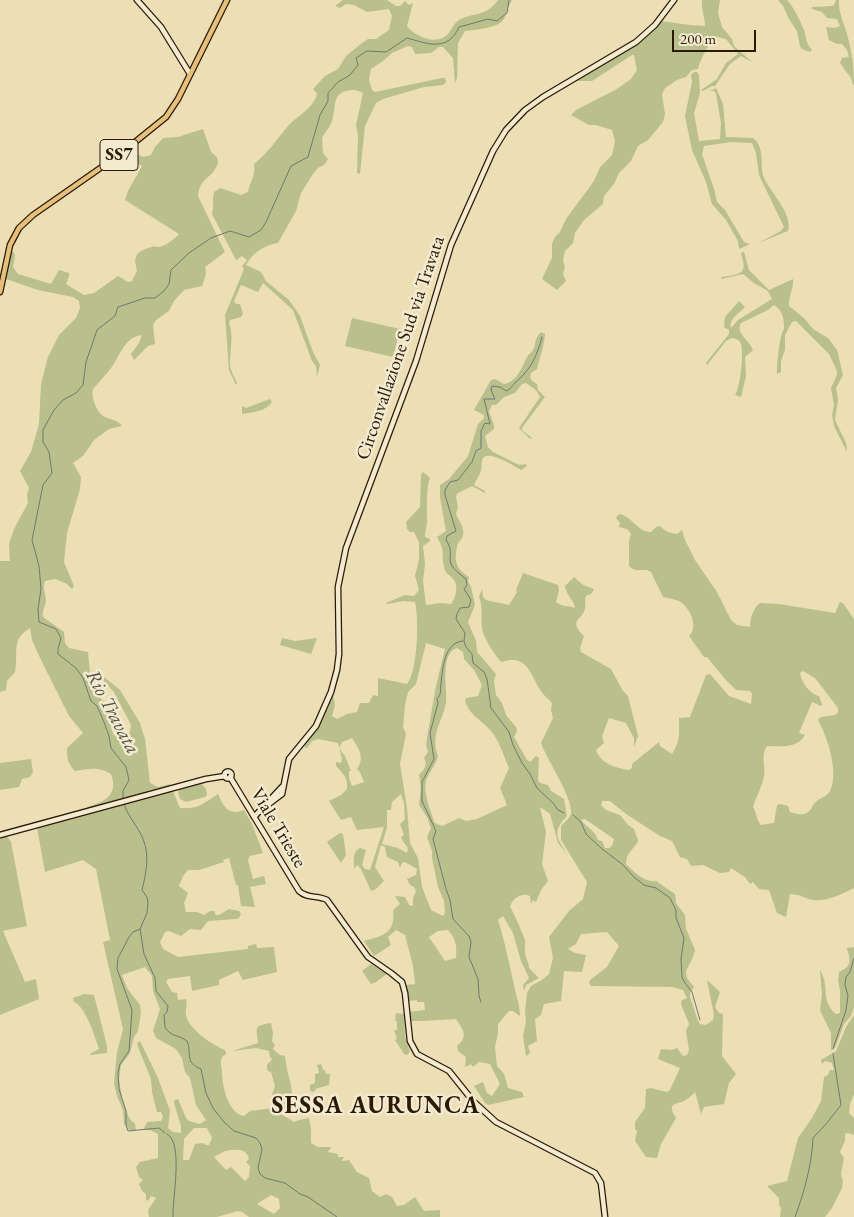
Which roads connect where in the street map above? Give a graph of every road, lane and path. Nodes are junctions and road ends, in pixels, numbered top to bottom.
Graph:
1 (137, 0) edge
2 (227, 0) edge
3 (674, 0) edge
4 (190, 74) junction
5 (0, 292) edge
6 (254, 817) junction
7 (0, 835) edge
8 (605, 1217) edge

1 - 4 street
2 - 4 main road, SS7
3 - 6 street, Circonvallazione Sud via Travata
4 - 5 main road, SS7
6 - 7 street, Viale Trieste
6 - 8 street, Viale Trieste

